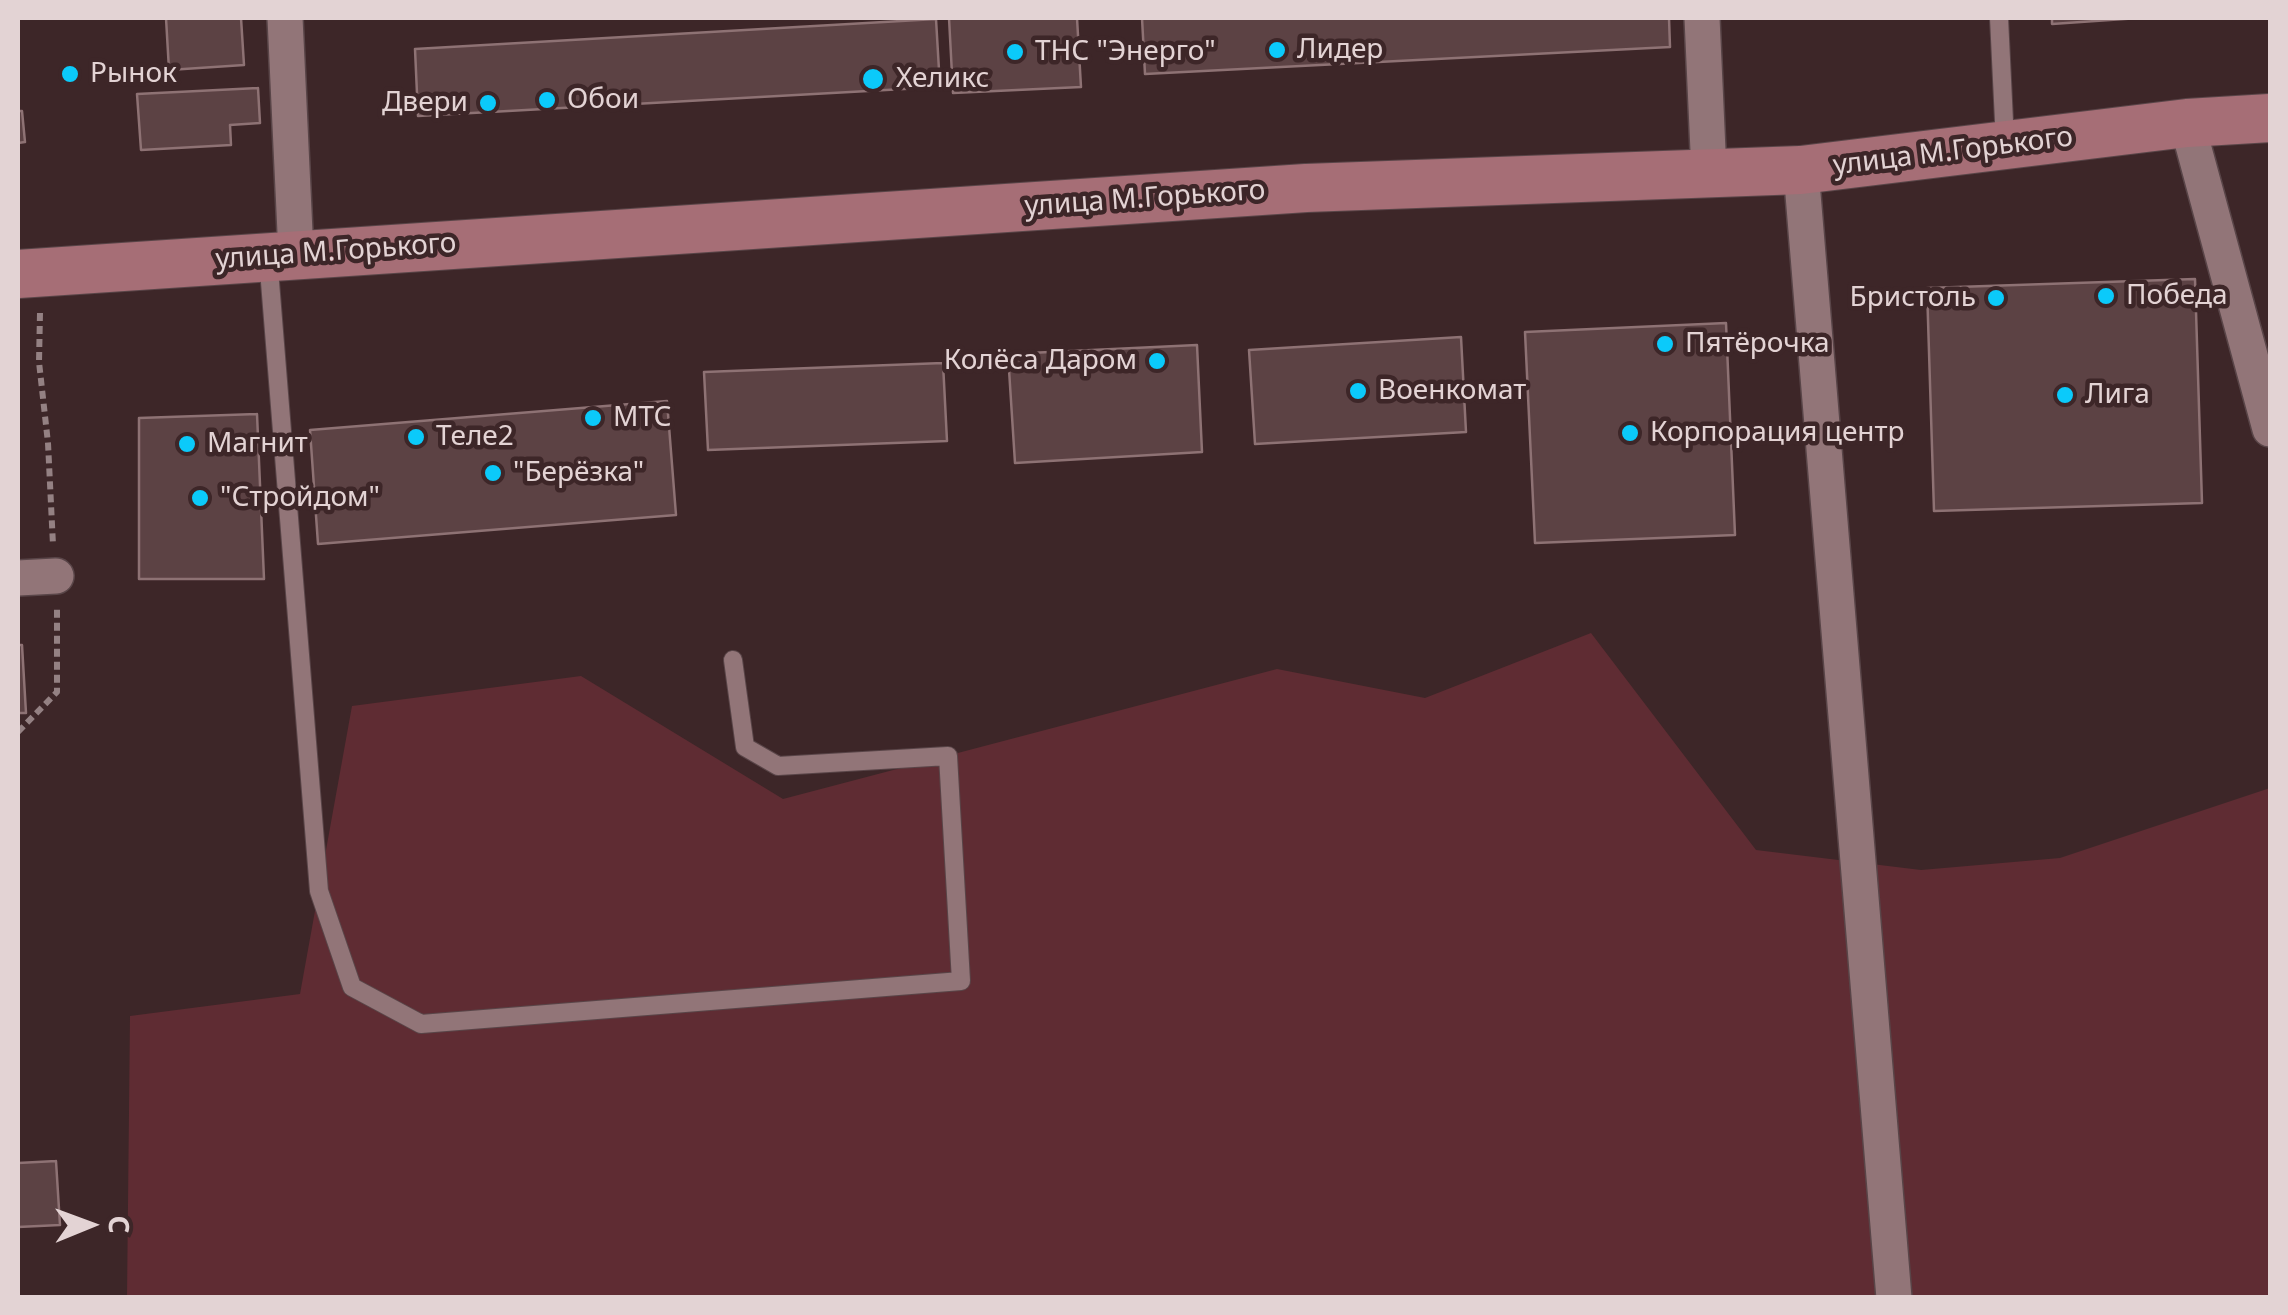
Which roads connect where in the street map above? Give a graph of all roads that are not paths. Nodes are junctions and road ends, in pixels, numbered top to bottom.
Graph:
1 (285, 18) edge
2 (1702, 18) edge
3 (1999, 18) edge
4 (2270, 118) edge
5 (2186, 124) junction
6 (2005, 146) junction
7 (1801, 170) junction
8 (1708, 173) junction
9 (282, 255) junction
10 (29, 273) edge
11 (2270, 430) edge
12 (56, 576) road end
13 (18, 578) edge
14 (734, 660) dead end
15 (1894, 1298) edge

1 - 9 street
2 - 8 street
3 - 6 lane
4 - 5 main road, улица М.Горького
5 - 6 main road, улица М.Горького
5 - 11 street
6 - 7 main road, улица М.Горького
7 - 8 main road, улица М.Горького
7 - 15 street
8 - 9 main road, улица М.Горького
9 - 10 main road, улица М.Горького
9 - 14 lane
12 - 13 street

